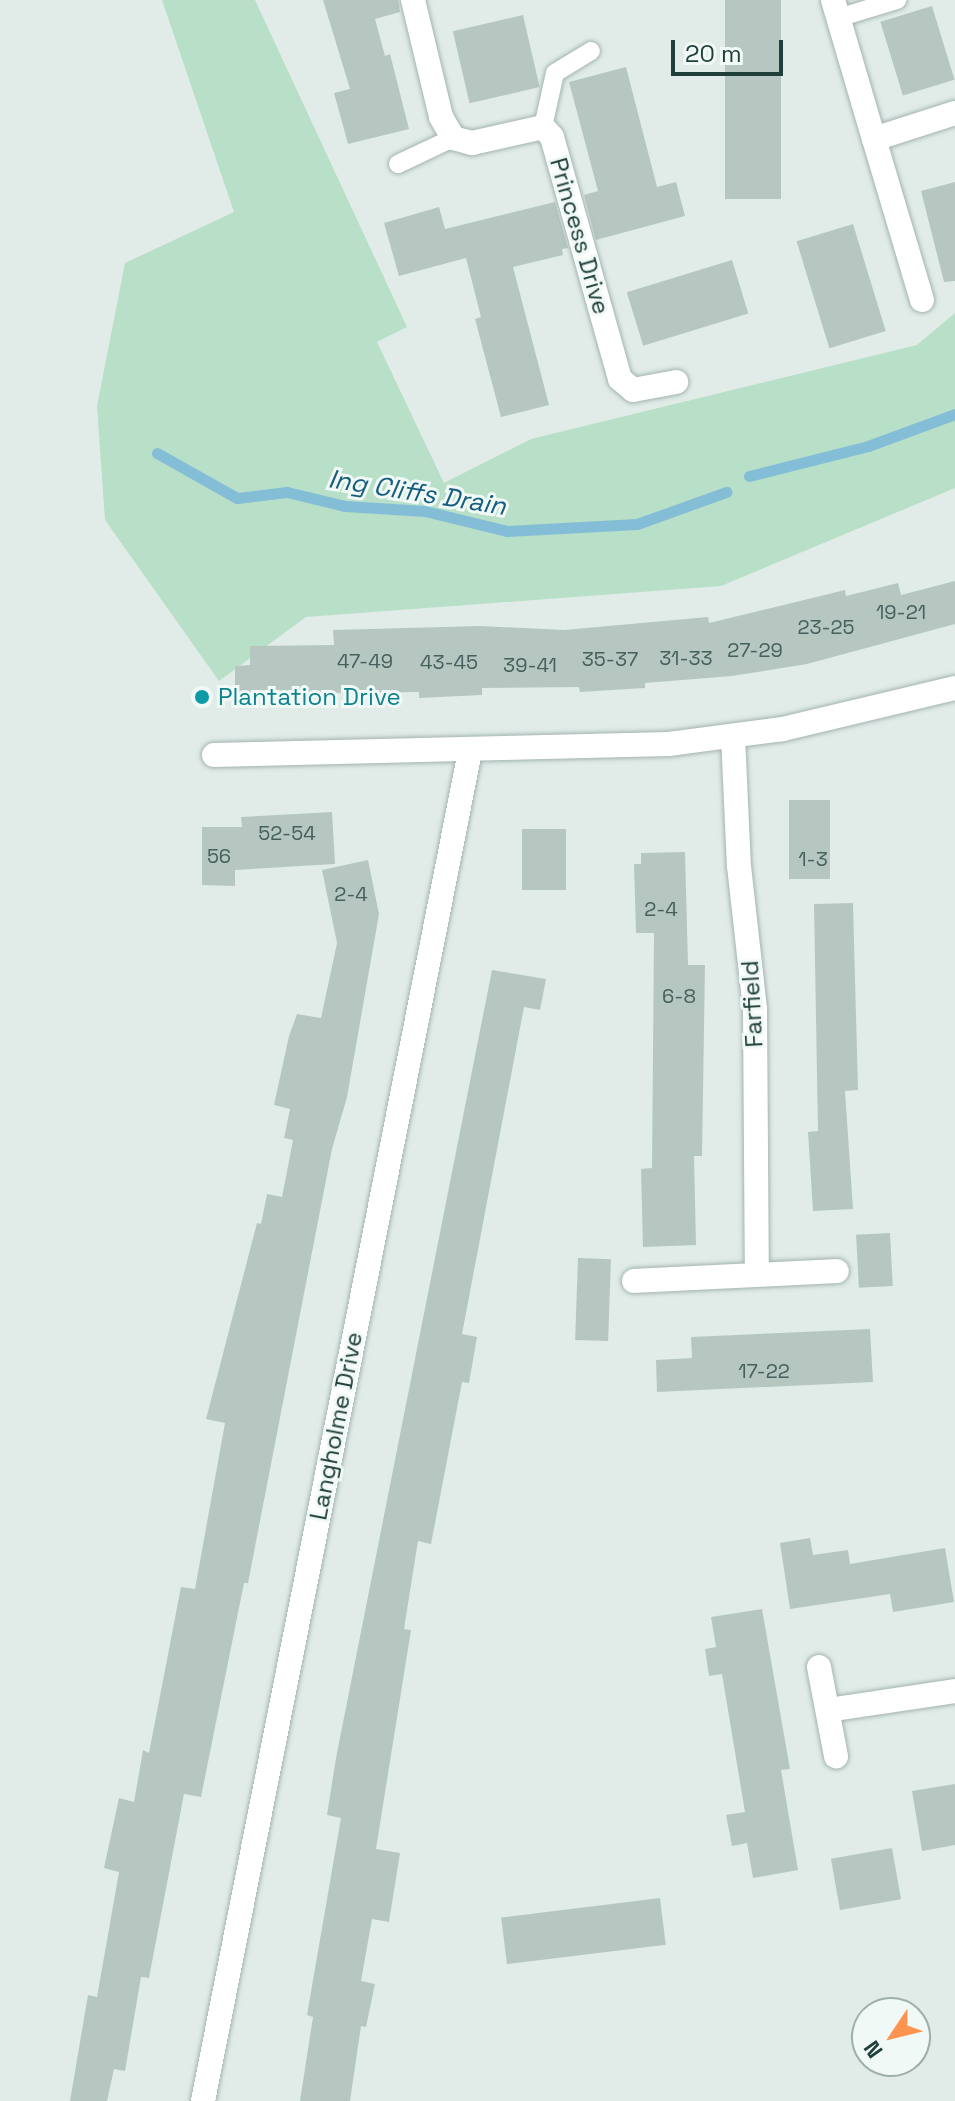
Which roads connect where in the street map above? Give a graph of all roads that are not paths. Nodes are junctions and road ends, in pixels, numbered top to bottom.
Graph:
1 (413, 0) edge
2 (897, 0) edge
3 (836, 9) edge
4 (591, 51) dead end
5 (955, 113) edge
6 (543, 127) junction
7 (453, 138) junction
8 (874, 139) junction
9 (398, 164) dead end
10 (922, 300) dead end
11 (676, 382) dead end
12 (955, 688) edge
13 (733, 736) junction
14 (470, 751) junction
15 (214, 755) dead end
16 (837, 1271) dead end
17 (757, 1273) junction
18 (634, 1281) dead end
19 (819, 1667) dead end
20 (955, 1691) edge
21 (828, 1710) junction
22 (836, 1756) dead end
23 (203, 2101) edge

1 - 7 street
2 - 3 lane
3 - 8 street
4 - 6 lane
5 - 8 street
6 - 7 street, Princess Drive
6 - 11 street, Princess Drive
7 - 9 lane
8 - 10 street
12 - 13 street
13 - 14 street
13 - 17 street, Farfield
14 - 15 street
14 - 23 street, Langholme Drive
16 - 17 street
17 - 18 street
19 - 21 street
20 - 21 street
21 - 22 street

